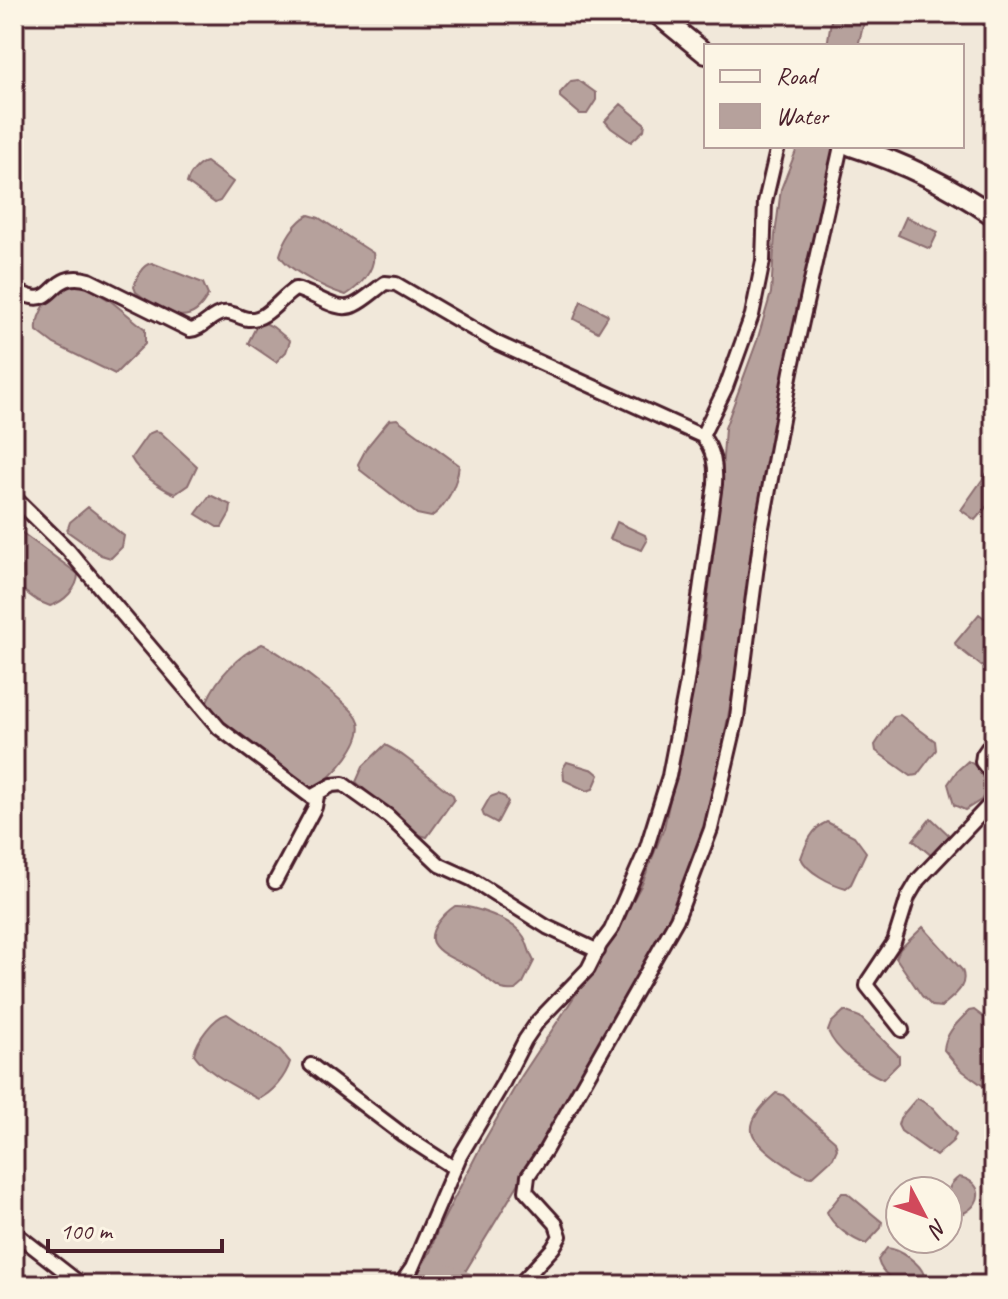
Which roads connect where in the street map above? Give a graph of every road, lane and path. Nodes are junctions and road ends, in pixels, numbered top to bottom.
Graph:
1 (657, 14) edge
2 (704, 52) edge
3 (778, 148) edge
4 (841, 148) edge
5 (856, 148) edge
6 (994, 216) edge
7 (14, 289) edge
8 (702, 436) junction
9 (14, 497) edge
10 (994, 739) edge
11 (994, 777) edge
12 (317, 796) junction
13 (994, 800) edge
14 (275, 882) dead end
15 (598, 951) junction
16 (902, 1030) dead end
17 (311, 1065) dead end
18 (454, 1168) junction
19 (14, 1232) edge
20 (82, 1285) edge
21 (400, 1285) edge
22 (519, 1285) edge

1 - 2 street
3 - 8 street
4 - 22 street
5 - 6 street
7 - 8 street
8 - 15 street
9 - 12 street
10 - 11 street
12 - 14 street
12 - 15 street
13 - 16 street
15 - 18 street
17 - 18 street
18 - 21 street
19 - 20 street

